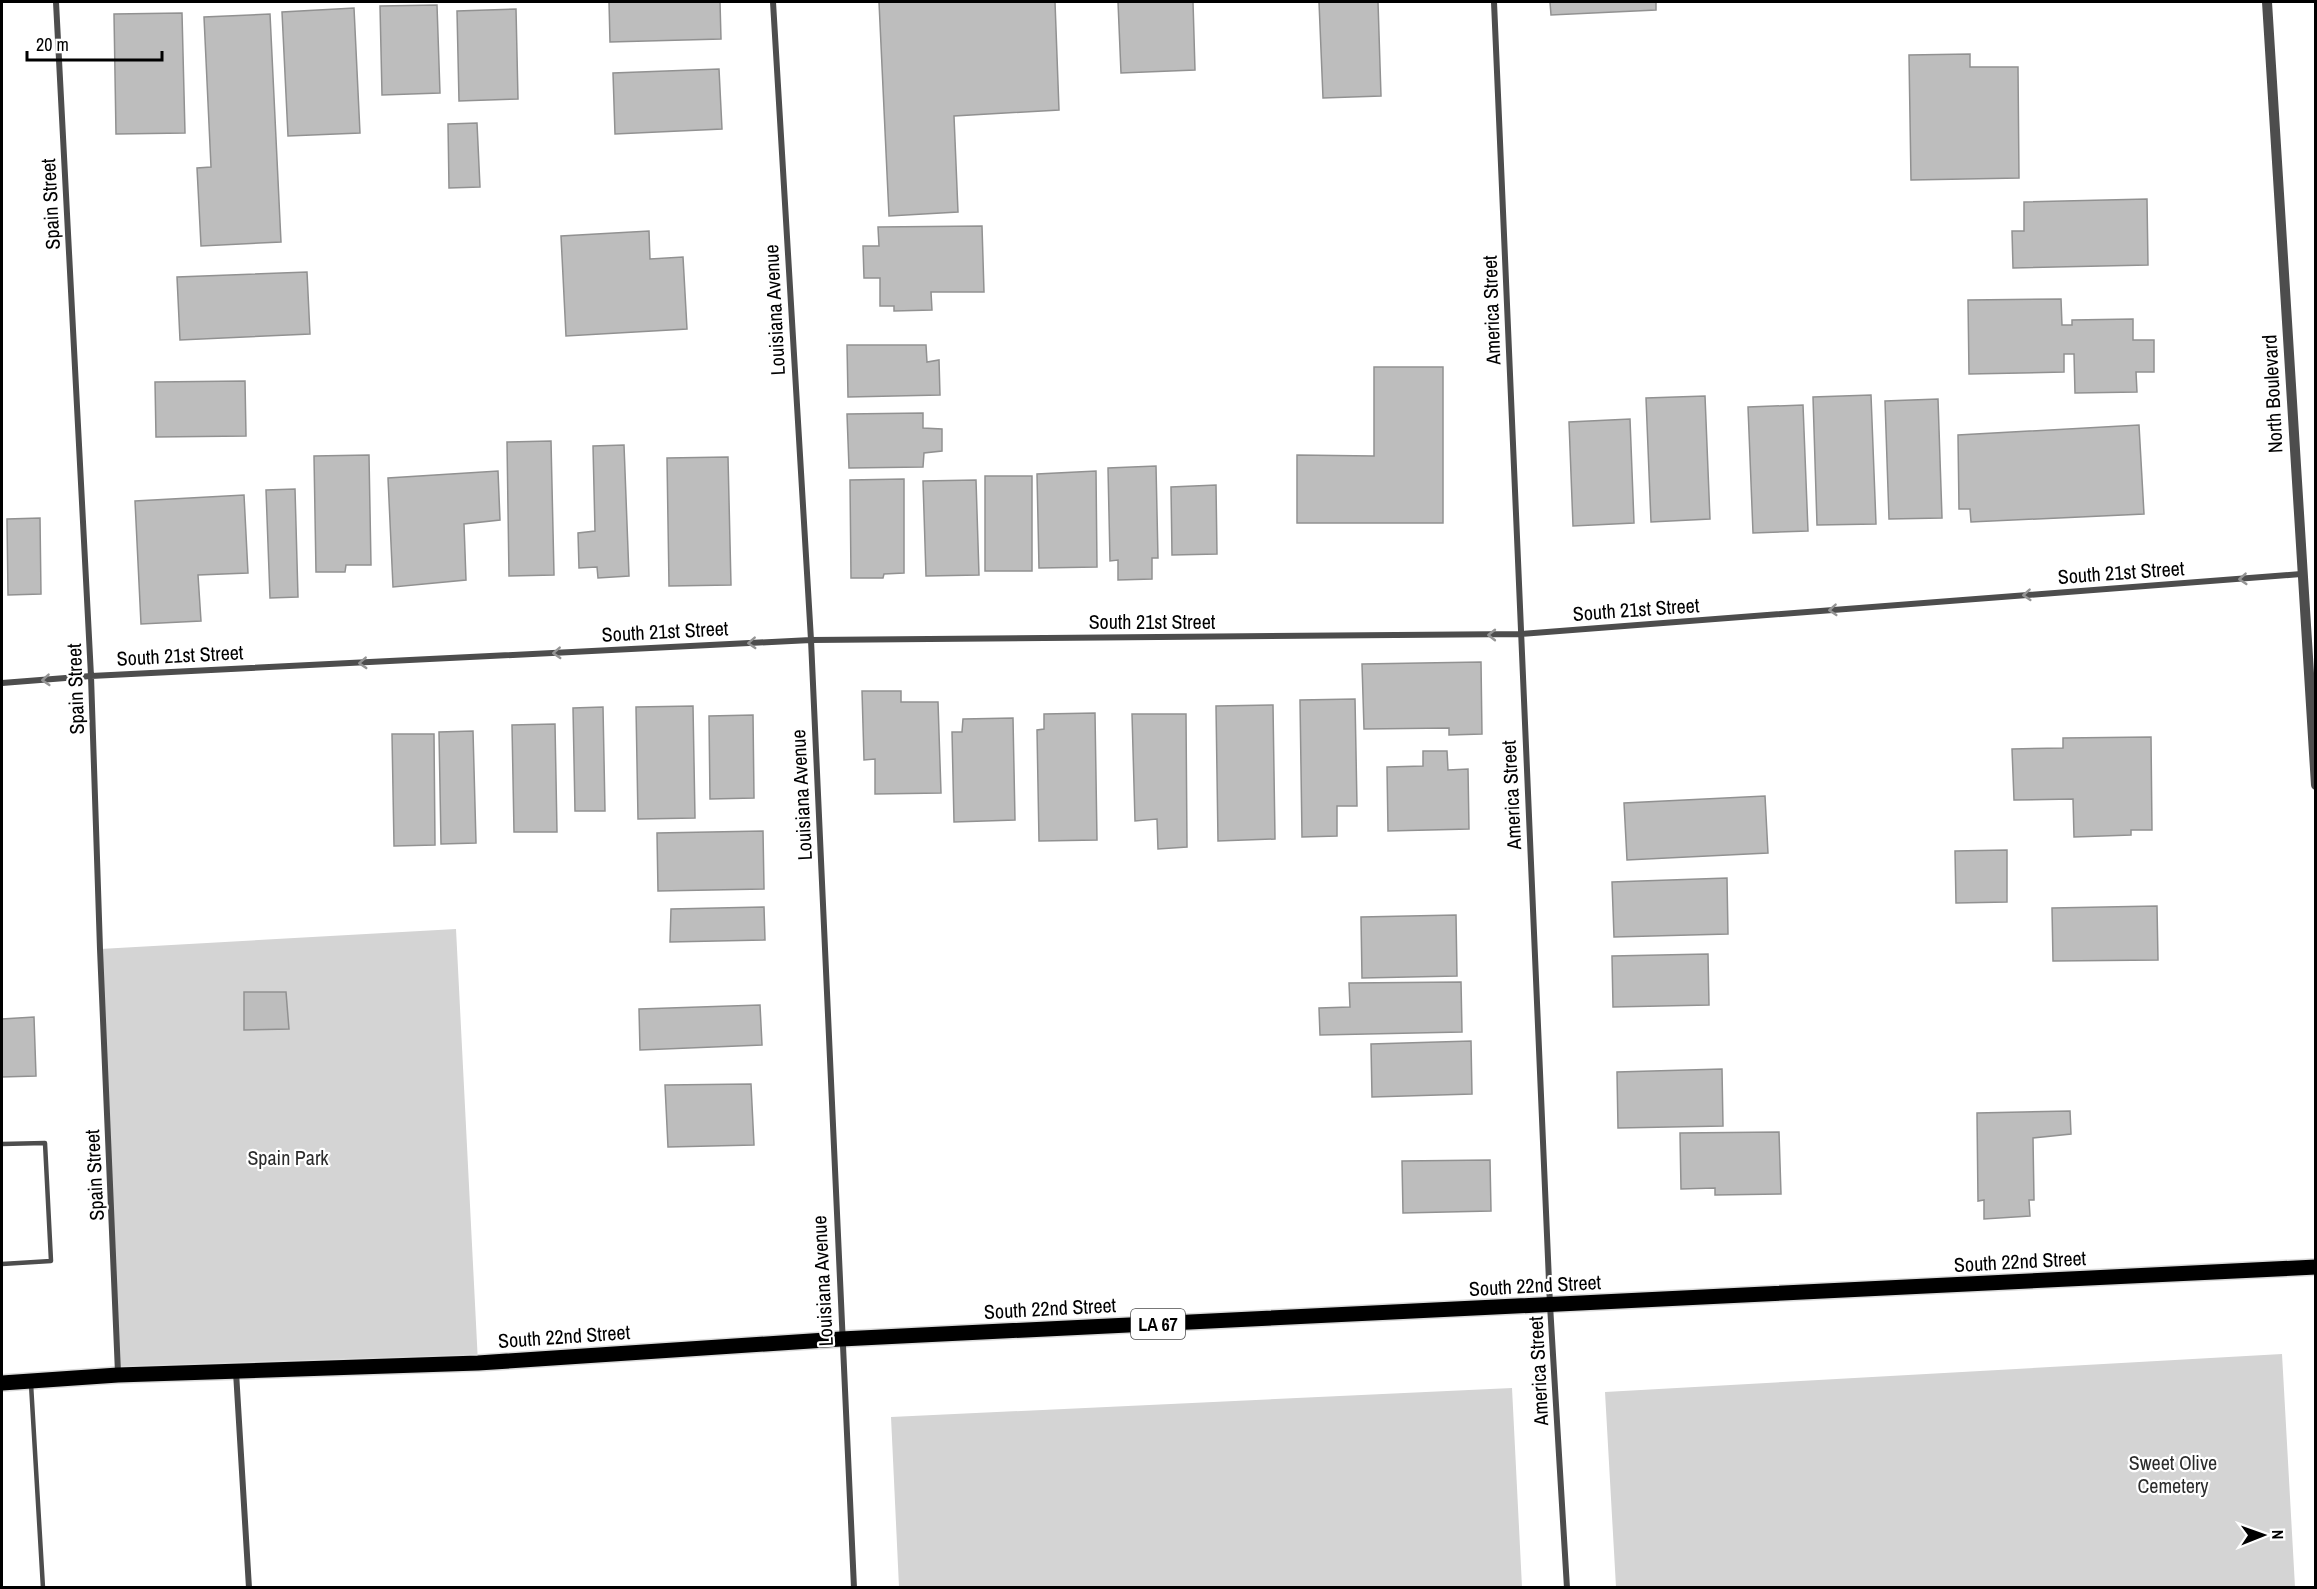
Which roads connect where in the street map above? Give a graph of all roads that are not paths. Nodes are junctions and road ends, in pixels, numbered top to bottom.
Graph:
1 (56, 2) edge
2 (773, 2) edge
3 (1494, 2) edge
4 (2267, 2) edge
5 (2301, 574) junction
6 (1521, 634) junction
7 (811, 640) junction
8 (91, 676) junction
9 (2, 683) edge
10 (2314, 743) edge
11 (2316, 784) edge
12 (2, 1144) edge
13 (2, 1264) edge
14 (2316, 1267) edge
15 (1550, 1305) junction
16 (841, 1339) junction
17 (236, 1371) junction
18 (118, 1375) junction
19 (31, 1381) junction
20 (2, 1383) edge
21 (43, 1587) edge
22 (249, 1587) edge
23 (854, 1587) edge
24 (1567, 1587) edge

1 - 8 street, Spain Street
2 - 7 street, Louisiana Avenue
3 - 6 street, America Street
4 - 5 street, North Boulevard
5 -> 6 street, South 21st Street
5 - 10 street, North Boulevard
6 -> 7 street, South 21st Street
6 - 15 street, America Street
7 -> 8 street, South 21st Street
7 - 16 street, Louisiana Avenue
8 -> 9 street, South 21st Street
8 - 18 street, Spain Street
10 - 11 street, North Boulevard
12 - 13 lane
14 - 15 main road, South 22nd Street / LA 67
15 - 16 main road, South 22nd Street / LA 67
15 - 24 street, America Street
16 - 17 main road, South 22nd Street / LA 67
16 - 23 street, Louisiana Avenue
17 - 18 main road, South 22nd Street / LA 67
17 - 22 street
18 - 19 main road, South 22nd Street / LA 67
19 - 20 main road, South 22nd Street / LA 67
19 - 21 lane

